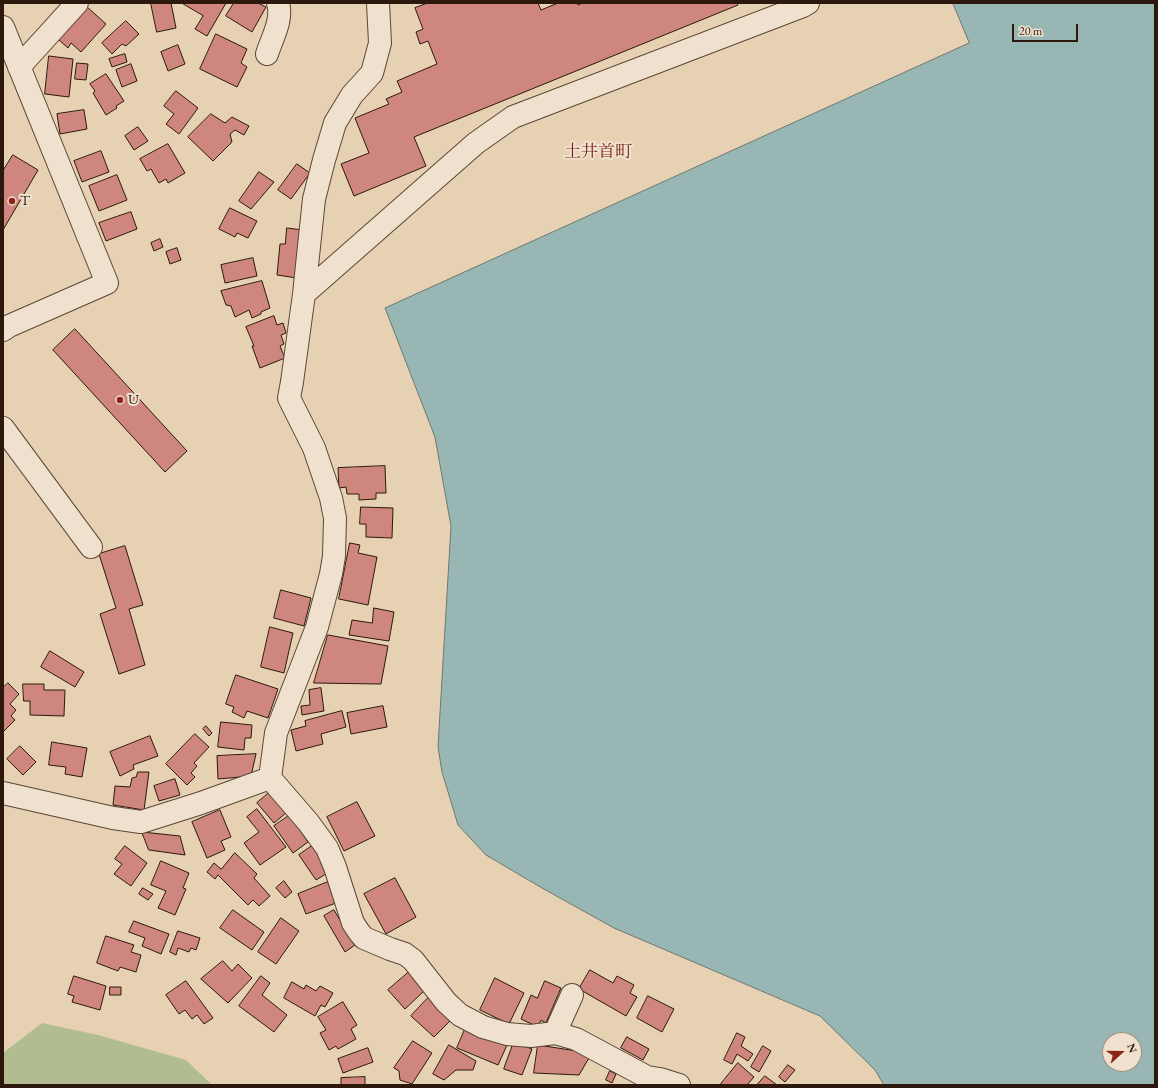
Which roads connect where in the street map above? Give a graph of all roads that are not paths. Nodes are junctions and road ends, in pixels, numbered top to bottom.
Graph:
1 (77, 3) edge
2 (278, 3) edge
3 (378, 3) edge
4 (808, 3) edge
5 (3, 27) edge
6 (267, 54) dead end
7 (19, 67) junction
8 (304, 294) junction
9 (3, 330) edge
10 (3, 428) edge
11 (91, 547) dead end
12 (270, 778) junction
13 (3, 793) edge
14 (572, 995) dead end
15 (555, 1033) junction
16 (679, 1085) edge

1 - 7 street
2 - 6 street
3 - 8 street
4 - 8 street
5 - 7 street
7 - 9 street
8 - 12 street
10 - 11 street
12 - 13 street
12 - 15 street
14 - 15 street
15 - 16 street

